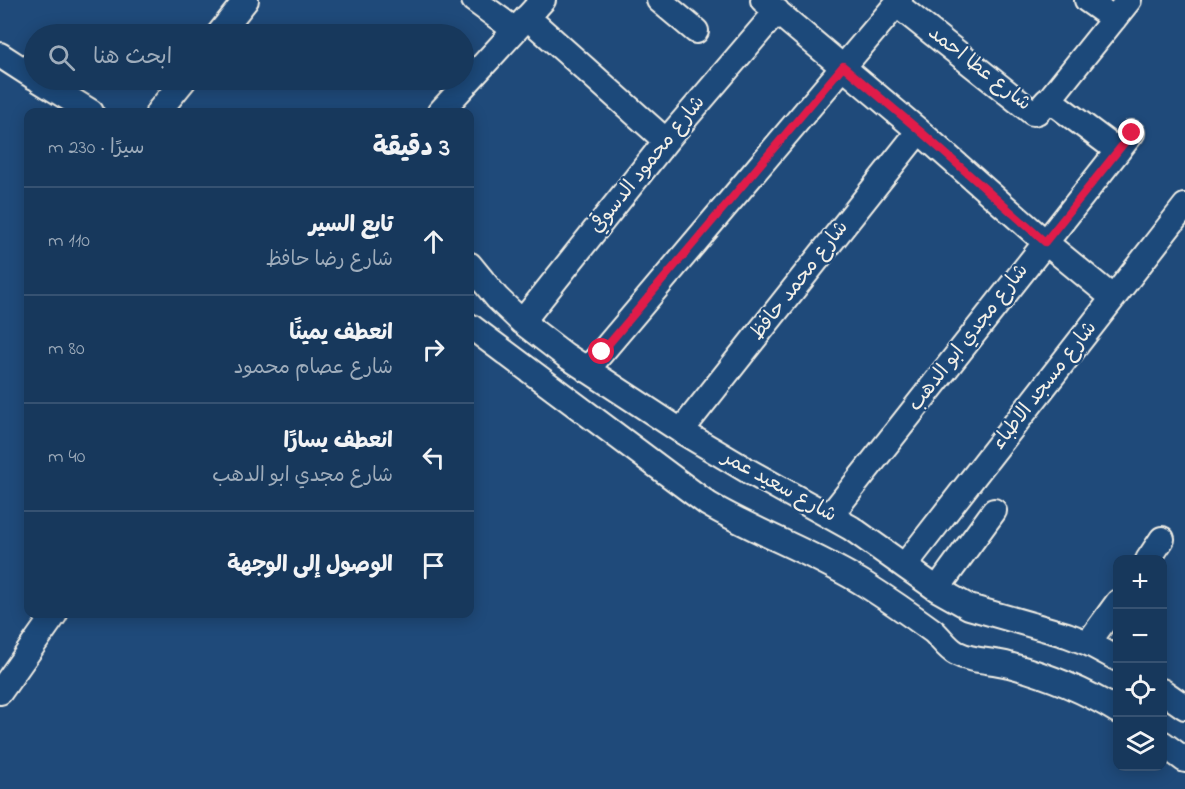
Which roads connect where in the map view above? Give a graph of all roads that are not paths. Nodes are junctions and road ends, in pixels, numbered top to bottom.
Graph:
1 (246, 0) edge
2 (474, 0) edge
3 (659, 0) edge
4 (1087, 0) edge
5 (1129, 0) edge
6 (898, 2) edge
7 (770, 6) edge
8 (528, 16) edge
9 (1114, 19) junction
10 (227, 24) edge
11 (696, 31) dead end
12 (0, 55) edge
13 (843, 66) junction
14 (24, 71) edge
15 (474, 75) edge
16 (55, 90) edge
17 (176, 90) edge
18 (460, 90) edge
19 (1048, 101) junction
20 (84, 108) edge
21 (161, 108) edge
22 (444, 108) edge
23 (920, 131) junction
24 (666, 141) junction
25 (1125, 142) joint
26 (1185, 206) edge
27 (1045, 242) junction
28 (474, 270) edge
29 (1113, 298) junction
30 (522, 322) junction
31 (474, 329) edge
32 (587, 370) junction
33 (681, 431) junction
34 (994, 511) dead end
35 (830, 516) junction
36 (1162, 539) dead end
37 (1151, 555) edge
38 (905, 566) junction
39 (943, 592) junction
40 (1113, 609) edge
41 (51, 618) edge
42 (935, 633) junction
43 (1088, 643) junction
44 (1113, 656) edge
45 (0, 692) edge
46 (1113, 708) edge
47 (1167, 747) edge
48 (1185, 760) edge

1 - 10 street
2 - 8 street
3 - 11 street
4 - 9 street
5 - 9 street
6 - 13 street
6 - 19 street, شارع عطا احمد
7 - 13 street
7 - 24 street, شارع محمود الدسوقي
8 - 15 street
8 - 24 street
9 - 19 street
12 - 14 street
13 - 23 street
13 - 32 street
16 - 20 street
17 - 21 street
18 - 22 street
19 - 25 street, شارع عطا احمد
23 - 27 street
23 - 33 street, شارع محمد حافظ
24 - 30 street, شارع محمود الدسوقي
25 - 27 street, شارع مجدي ابو الدهب
26 - 29 street, شارع مسجد الاطباء
27 - 29 street
27 - 35 street, شارع مجدي ابو الدهب
28 - 30 street, شارع سعيد عمر
29 - 38 street, شارع مسجد الاطباء
30 - 32 street, شارع سعيد عمر
31 - 42 street
32 - 33 street, شارع سعيد عمر
33 - 35 street, شارع سعيد عمر
34 - 39 street
35 - 38 street, شارع سعيد عمر
36 - 37 street
38 - 39 street, شارع سعيد عمر
39 - 42 street
39 - 43 street, شارع سعيد عمر
40 - 43 street
41 - 45 street
42 - 46 street
43 - 44 street, شارع سعيد عمر
47 - 48 street

